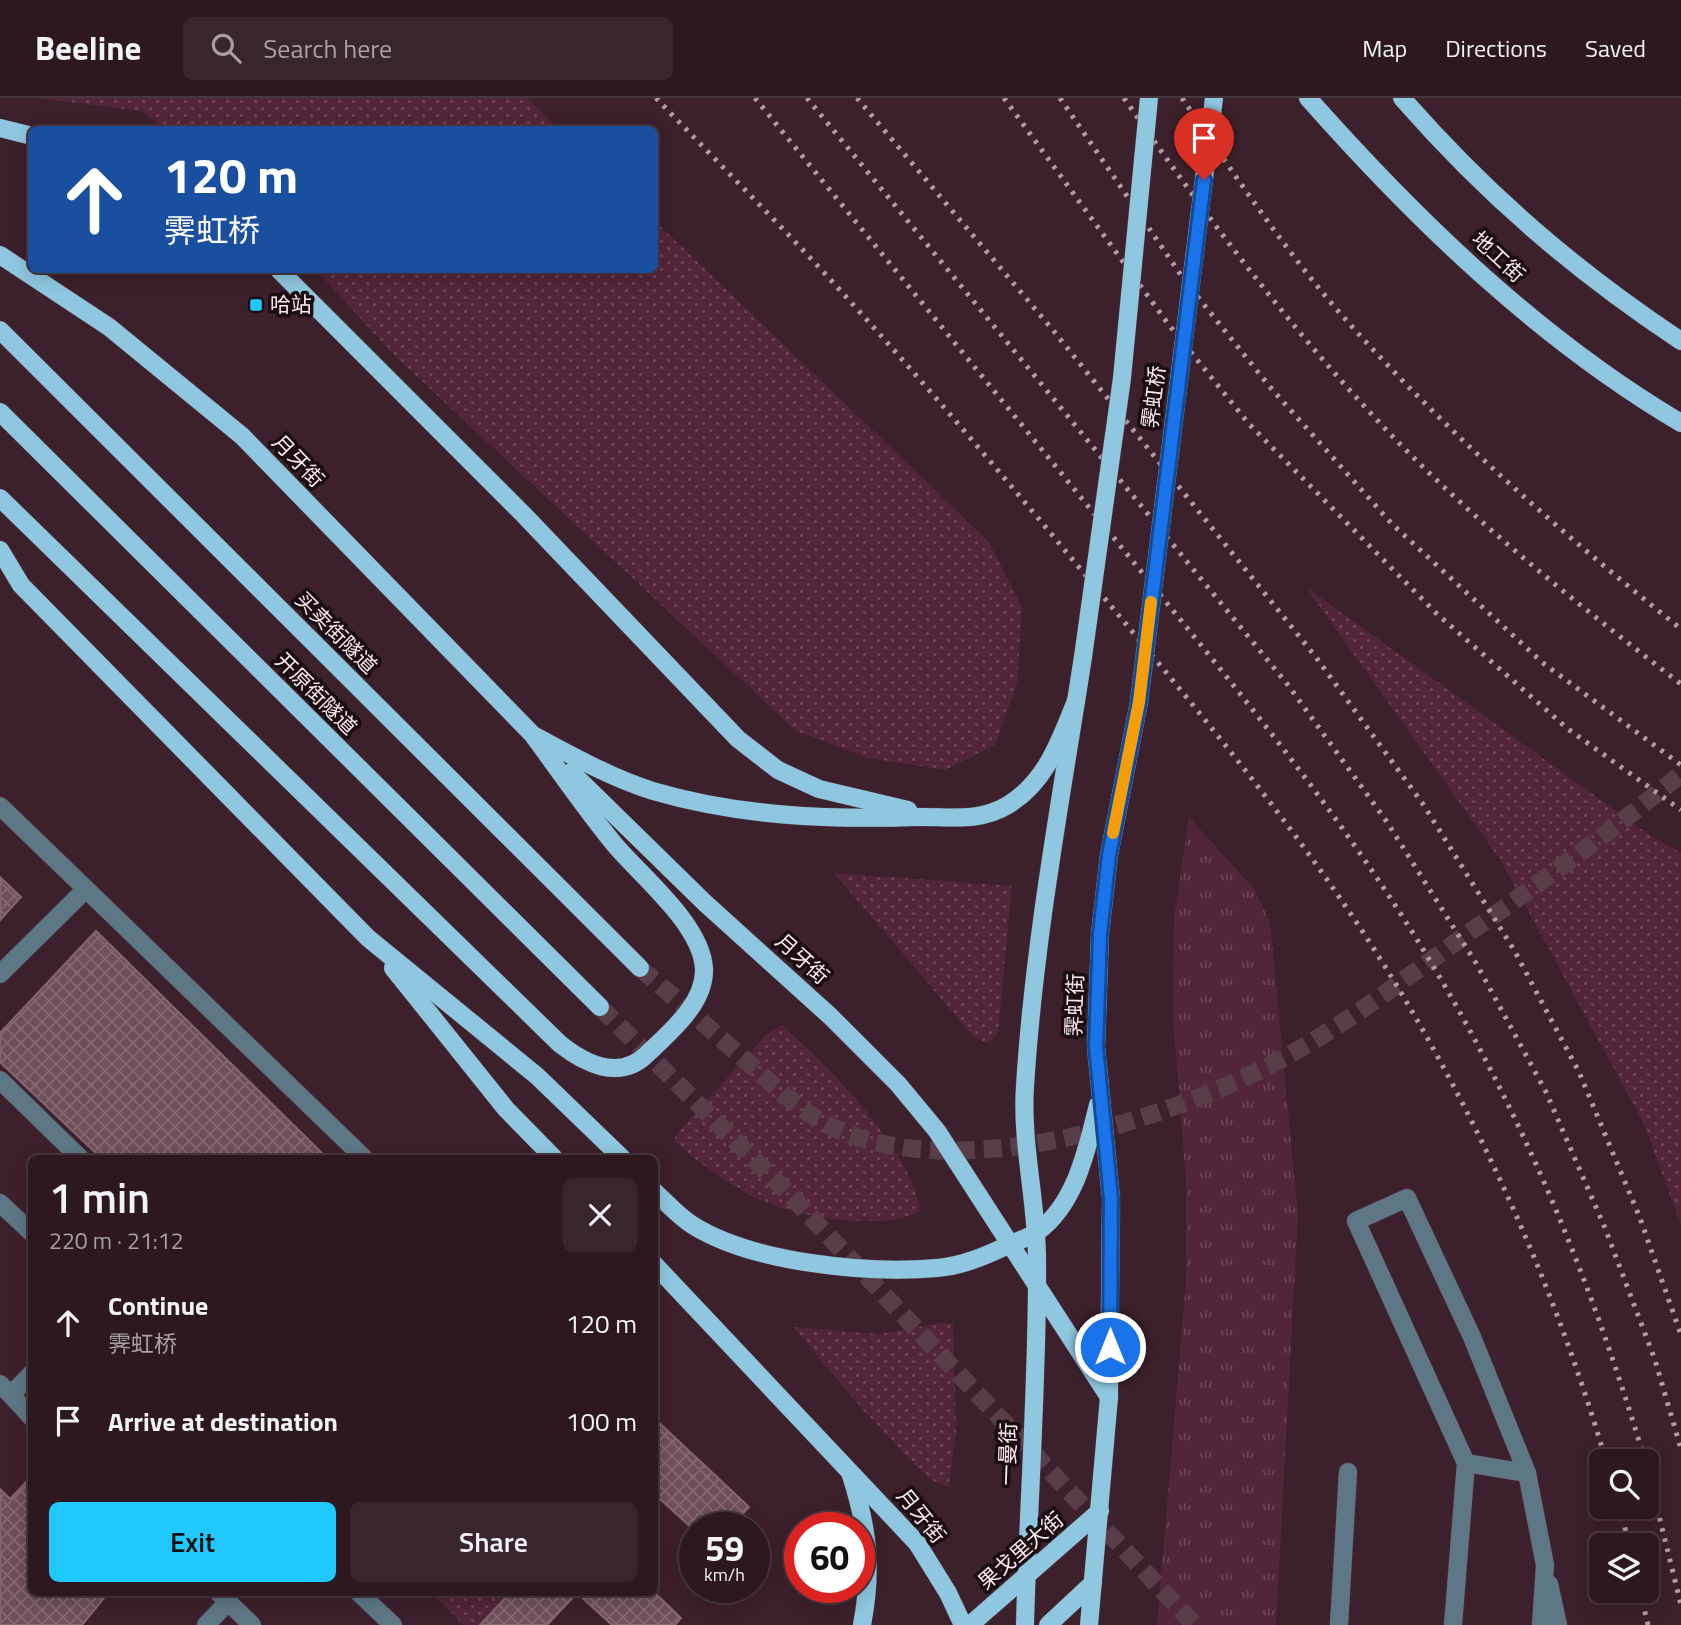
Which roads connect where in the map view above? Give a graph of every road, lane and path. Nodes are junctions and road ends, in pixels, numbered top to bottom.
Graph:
1 (1149, 98) edge
2 (1214, 98) edge
3 (1308, 98) edge
4 (1402, 98) edge
5 (0, 128) edge
6 (28, 135) edge
7 (0, 255) edge
8 (282, 273) edge
9 (0, 330) edge
10 (1681, 341) edge
11 (0, 412) edge
12 (1681, 423) edge
13 (0, 498) edge
14 (0, 550) edge
15 (0, 566) edge
16 (21, 585) junction
17 (1083, 657) joint
18 (1076, 701) junction
19 (1139, 702) joint
20 (533, 735) junction
21 (0, 806) edge
22 (939, 817) junction
23 (86, 888) junction
24 (369, 938) junction
25 (640, 968) tunnel mouth
26 (0, 974) edge
27 (600, 1007) tunnel mouth
28 (0, 1080) edge
29 (1101, 1093) junction
30 (77, 1155) edge
31 (361, 1155) edge
32 (551, 1155) edge
33 (619, 1155) edge
34 (658, 1194) edge
35 (0, 1203) edge
36 (28, 1229) edge
37 (1037, 1232) junction
38 (1011, 1244) junction
39 (658, 1268) edge
40 (1037, 1284) junction
41 (28, 1376) edge
42 (5, 1390) edge
43 (1110, 1396) junction
44 (28, 1414) edge
45 (1466, 1463) junction
46 (849, 1468) junction
47 (1348, 1472) dead end
48 (1527, 1472) junction
49 (1100, 1511) junction
50 (1545, 1564) junction
51 (1026, 1578) junction
52 (1093, 1583) junction
53 (362, 1596) edge
54 (223, 1597) edge
55 (206, 1625) edge
56 (252, 1625) edge
57 (393, 1625) edge
58 (862, 1625) edge
59 (963, 1625) edge
60 (970, 1625) edge
61 (1025, 1625) edge
62 (1048, 1625) edge
63 (1089, 1625) edge
64 (1339, 1625) edge
65 (1452, 1625) edge
66 (1541, 1625) edge
67 (1558, 1625) edge

1 - 17 main road, 霁虹桥, bridge
2 - 19 main road, 霁虹桥, bridge
3 - 12 main road, 地工街
4 - 10 main road, 地工街
5 - 6 main road
7 - 20 main road, 月牙街
8 - 22 main road
9 - 25 main road, 买卖街隧道
11 - 27 main road, 开原街隧道
13 - 20 main road
14 - 16 main road
15 - 16 main road
16 - 24 main road
17 - 18 main road, 霁虹街
18 - 22 main road, 月牙街
18 - 37 main road, 霁虹街
19 - 29 main road, 霁虹街
20 - 22 main road, 月牙街
20 - 38 main road, 月牙街
21 - 23 lane
23 - 26 lane
23 - 31 lane
24 - 32 main road
24 - 33 main road
28 - 30 lane
29 - 37 main road
29 - 43 main road, 霁虹街
34 - 38 main road
35 - 36 lane
37 - 38 main road
37 - 40 main road, 霁虹街
38 - 40 main road, 月牙街
39 - 46 main road, 月牙街
40 - 43 main road, 月牙街
40 - 51 main road, 一曼街
41 - 42 lane
42 - 44 lane
43 - 49 main road
45 - 48 lane
45 - 48 lane
45 - 65 lane
46 - 58 main road
46 - 59 main road, 月牙街
47 - 64 lane
48 - 50 lane
49 - 51 main road, 果戈里大街
49 - 52 main road
50 - 66 lane
50 - 67 lane
51 - 60 main road, 果戈里大街
51 - 61 main road, 一曼街
52 - 62 main road
52 - 63 main road
53 - 57 lane
54 - 55 lane
54 - 56 lane

